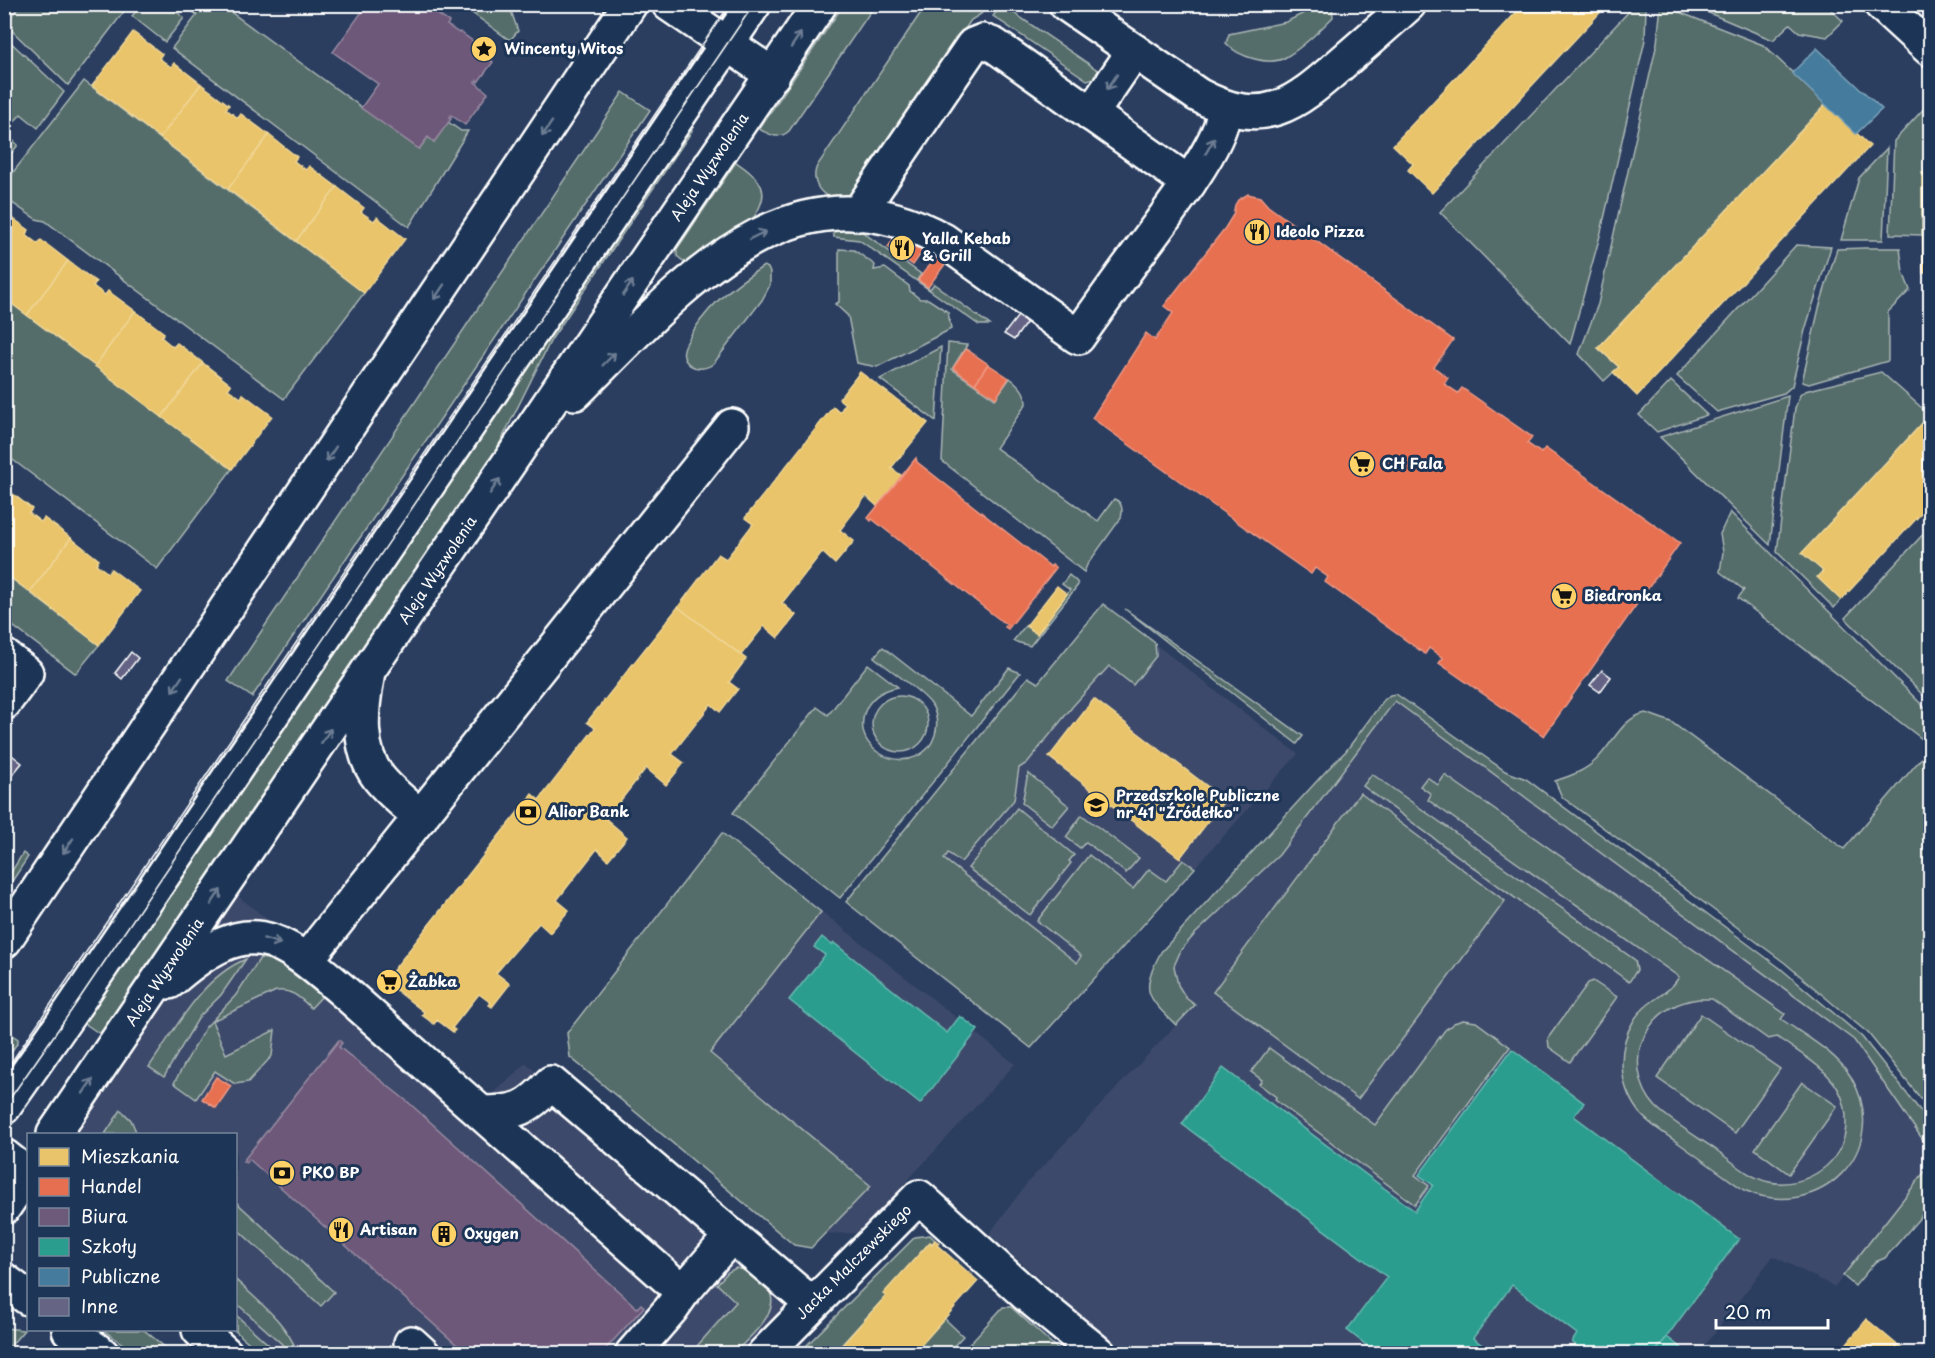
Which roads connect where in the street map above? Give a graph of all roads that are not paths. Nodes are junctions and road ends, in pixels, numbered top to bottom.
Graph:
1 (630, 4) edge
2 (669, 4) edge
3 (730, 4) edge
4 (754, 4) edge
5 (820, 4) edge
6 (1066, 4) edge
7 (1409, 4) edge
8 (1881, 4) edge
9 (719, 38) junction
10 (1930, 49) edge
11 (1134, 51) junction
12 (773, 75) junction
13 (1224, 107) junction
14 (1091, 114) junction
15 (1189, 183) junction
16 (858, 214) junction
17 (732, 426) dead end
18 (522, 445) junction
19 (4, 656) edge
20 (368, 673) junction
21 (4, 703) edge
22 (421, 817) junction
23 (4, 941) edge
24 (307, 960) junction
25 (136, 1016) junction
26 (4, 1073) edge
27 (4, 1107) edge
28 (482, 1113) junction
29 (55, 1133) edge
30 (22, 1169) edge
31 (4, 1207) edge
32 (731, 1236) junction
33 (4, 1280) edge
34 (683, 1292) junction
35 (27, 1297) edge
36 (812, 1304) junction
37 (72, 1331) edge
38 (201, 1331) edge
39 (102, 1353) edge
40 (226, 1353) edge
41 (632, 1353) edge
42 (764, 1353) edge
43 (1099, 1353) edge

1 -> 23 street
2 - 9 street
3 - 9 street
4 - 9 street
12 -> 5 street, Aleja Wyzwolenia
6 - 11 street
7 - 13 street
8 - 10 street
9 - 12 street
9 - 26 street
9 - 27 street
11 - 13 street
11 -> 14 street
18 -> 12 street, Aleja Wyzwolenia
15 -> 13 street
14 - 15 street
14 - 16 street
15 - 16 street
18 -> 16 street
17 - 22 street
20 -> 18 street, Aleja Wyzwolenia
19 - 21 street
20 - 22 street
25 -> 20 street, Aleja Wyzwolenia
22 - 24 street
25 -> 24 street
24 - 28 street
29 -> 25 street, Aleja Wyzwolenia
28 - 32 street
28 - 34 street
30 - 31 street
32 - 34 street
32 - 36 street
33 - 35 street
34 - 41 street
36 - 42 street, Jacka Malczewskiego
36 - 43 street, Jacka Malczewskiego
37 - 39 street
38 - 40 street

